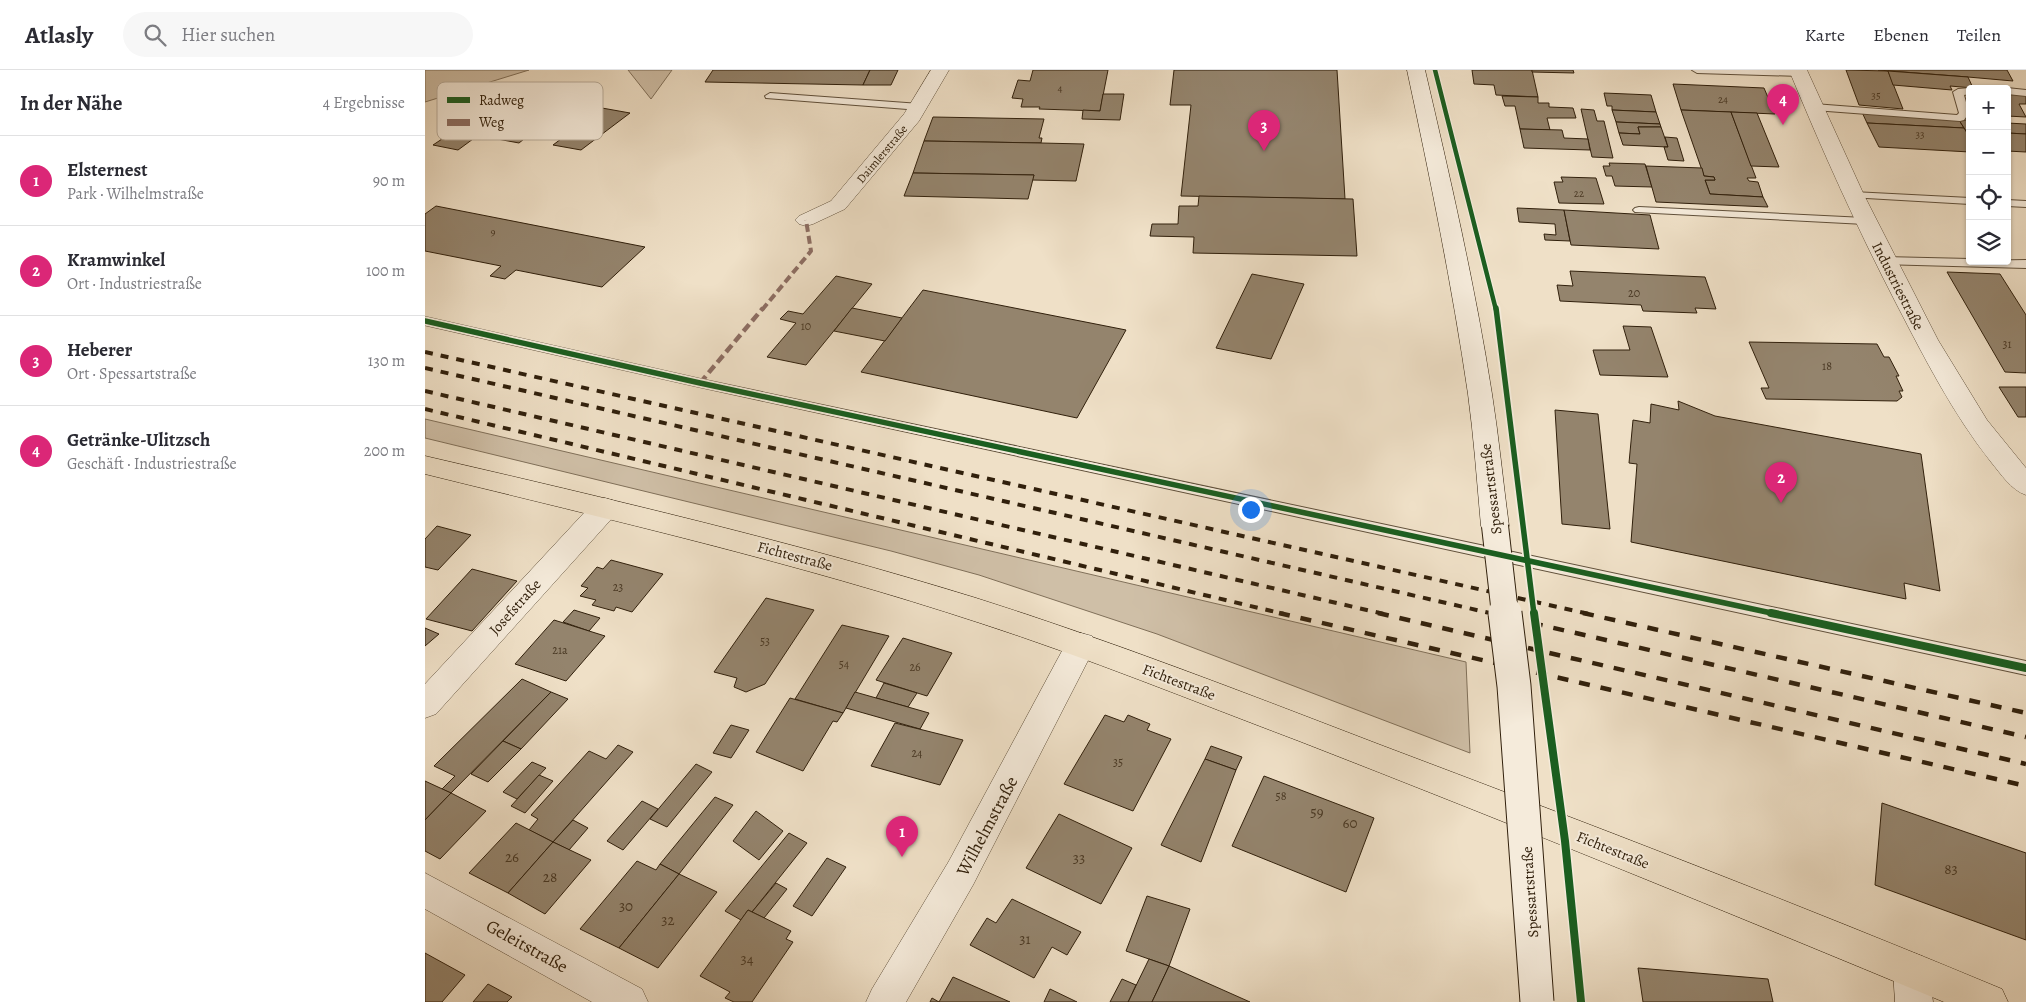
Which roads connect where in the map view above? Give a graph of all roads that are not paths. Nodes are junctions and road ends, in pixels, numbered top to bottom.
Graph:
1 (940, 70) edge
2 (1416, 70) edge
3 (1697, 70) edge
4 (1799, 72) edge
5 (1966, 91) edge
6 (2011, 91) edge
7 (2026, 93) edge
8 (770, 96) dead end
9 (920, 106) junction
10 (1814, 107) junction
11 (1853, 196) junction
12 (1966, 201) edge
13 (2011, 203) edge
14 (2026, 204) edge
15 (1639, 210) dead end
16 (806, 220) dead end
17 (1865, 221) junction
18 (1885, 261) junction
19 (2026, 264) edge
20 (425, 321) edge
21 (425, 465) edge
22 (2026, 485) edge
23 (605, 508) junction
24 (1081, 645) junction
25 (2026, 668) edge
26 (425, 705) edge
27 (425, 890) edge
28 (1913, 986) edge
29 (629, 1002) edge
30 (885, 1002) edge
31 (1537, 1002) edge
32 (1989, 1002) edge

1 - 9 street, Daimlerstraße
2 - 31 street, Spessartstraße, bridge
3 - 4 lane
4 - 10 street, Industriestraße
5 - 10 lane
6 - 7 lane
8 - 9 lane
9 - 16 street, Daimlerstraße
10 - 11 street, Industriestraße
11 - 12 lane
11 - 17 street, Industriestraße
13 - 14 lane
15 - 17 lane
17 - 18 street, Industriestraße
18 - 19 lane
18 - 22 street, Industriestraße
20 - 25 lane
21 - 23 main road, Fichtestraße
23 - 24 main road, Fichtestraße
23 - 26 street, Josefstraße
24 - 28 main road, Fichtestraße
24 - 30 street, Wilhelmstraße
27 - 29 street, Geleitstraße
28 - 32 main road, Fichtestraße

